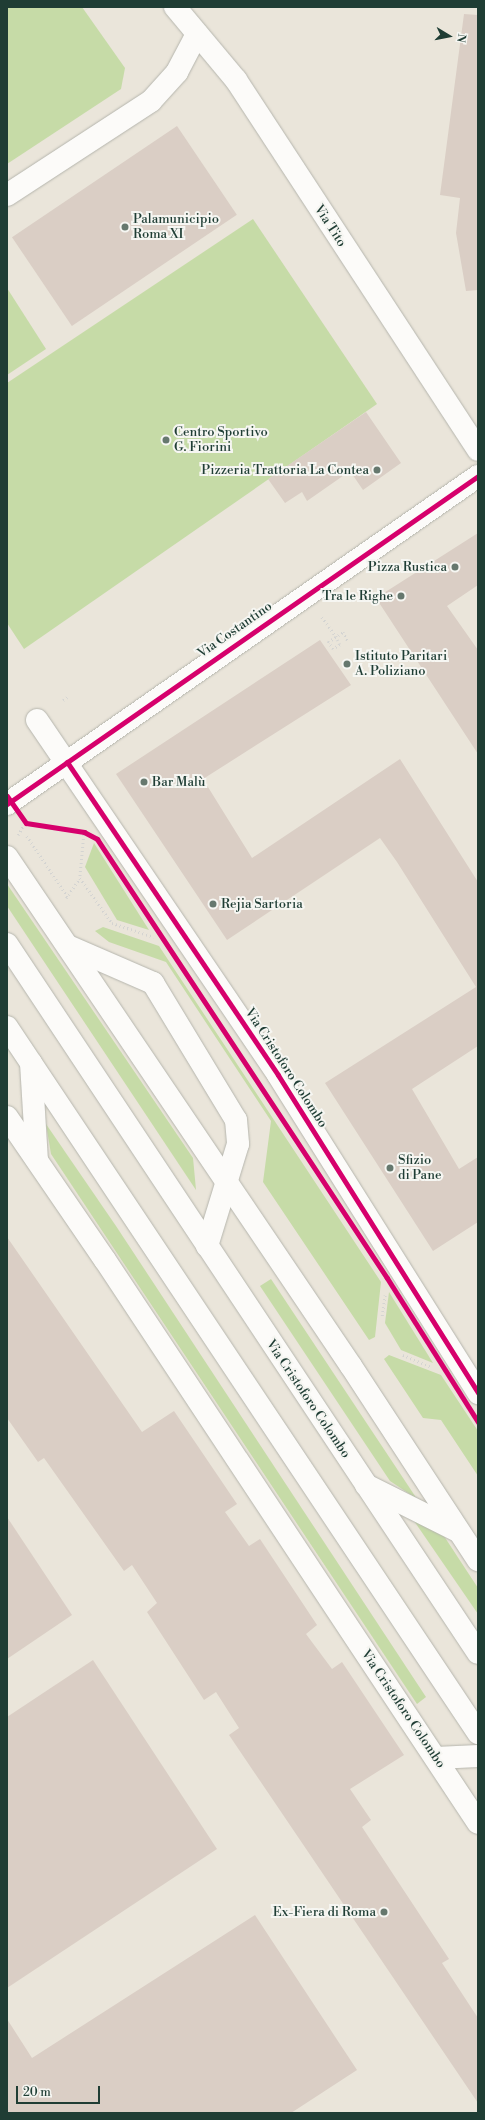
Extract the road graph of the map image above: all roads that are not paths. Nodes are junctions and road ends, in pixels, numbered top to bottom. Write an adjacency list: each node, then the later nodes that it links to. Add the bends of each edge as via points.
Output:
1 (175, 7): 2 (main road, Via Tito)
2 (197, 34): 3 (main road, via 177,72 151,101); 4 (main road, Via Tito, via 236,80)
3 (7, 195)
4 (478, 450)
5 (478, 476): 7 (main road, Via Costantino)
6 (37, 720): 7 (main road, Via Cristoforo Colombo)
7 (67, 762): 8 (main road, Via Costantino); 18 (main road, Via Cristoforo Colombo, via 278,1075)
8 (7, 804)
9 (7, 857): 11 (main road)
10 (7, 944): 17 (main road, Via Cristoforo Colombo)
11 (68, 946): 16 (main road); 16 (main road, via 153,983 236,1120 238,1144)
12 (7, 1026): 13 (main road)
13 (31, 1062): 15 (main road); 23 (main road)
14 (7, 1117): 15 (main road, Via Cristoforo Colombo)
15 (37, 1160): 25 (main road, Via Cristoforo Colombo)
16 (227, 1181): 17 (main road); 20 (main road)
17 (207, 1246): 19 (main road, Via Cristoforo Colombo)
18 (478, 1392)
19 (365, 1484): 20 (main road); 22 (main road, Via Cristoforo Colombo)
20 (458, 1531): 21 (main road)
21 (478, 1560)
22 (478, 1653)
23 (478, 1733)
24 (478, 1756): 25 (main road)
25 (436, 1758): 26 (main road, Via Cristoforo Colombo)
26 (478, 1823)

